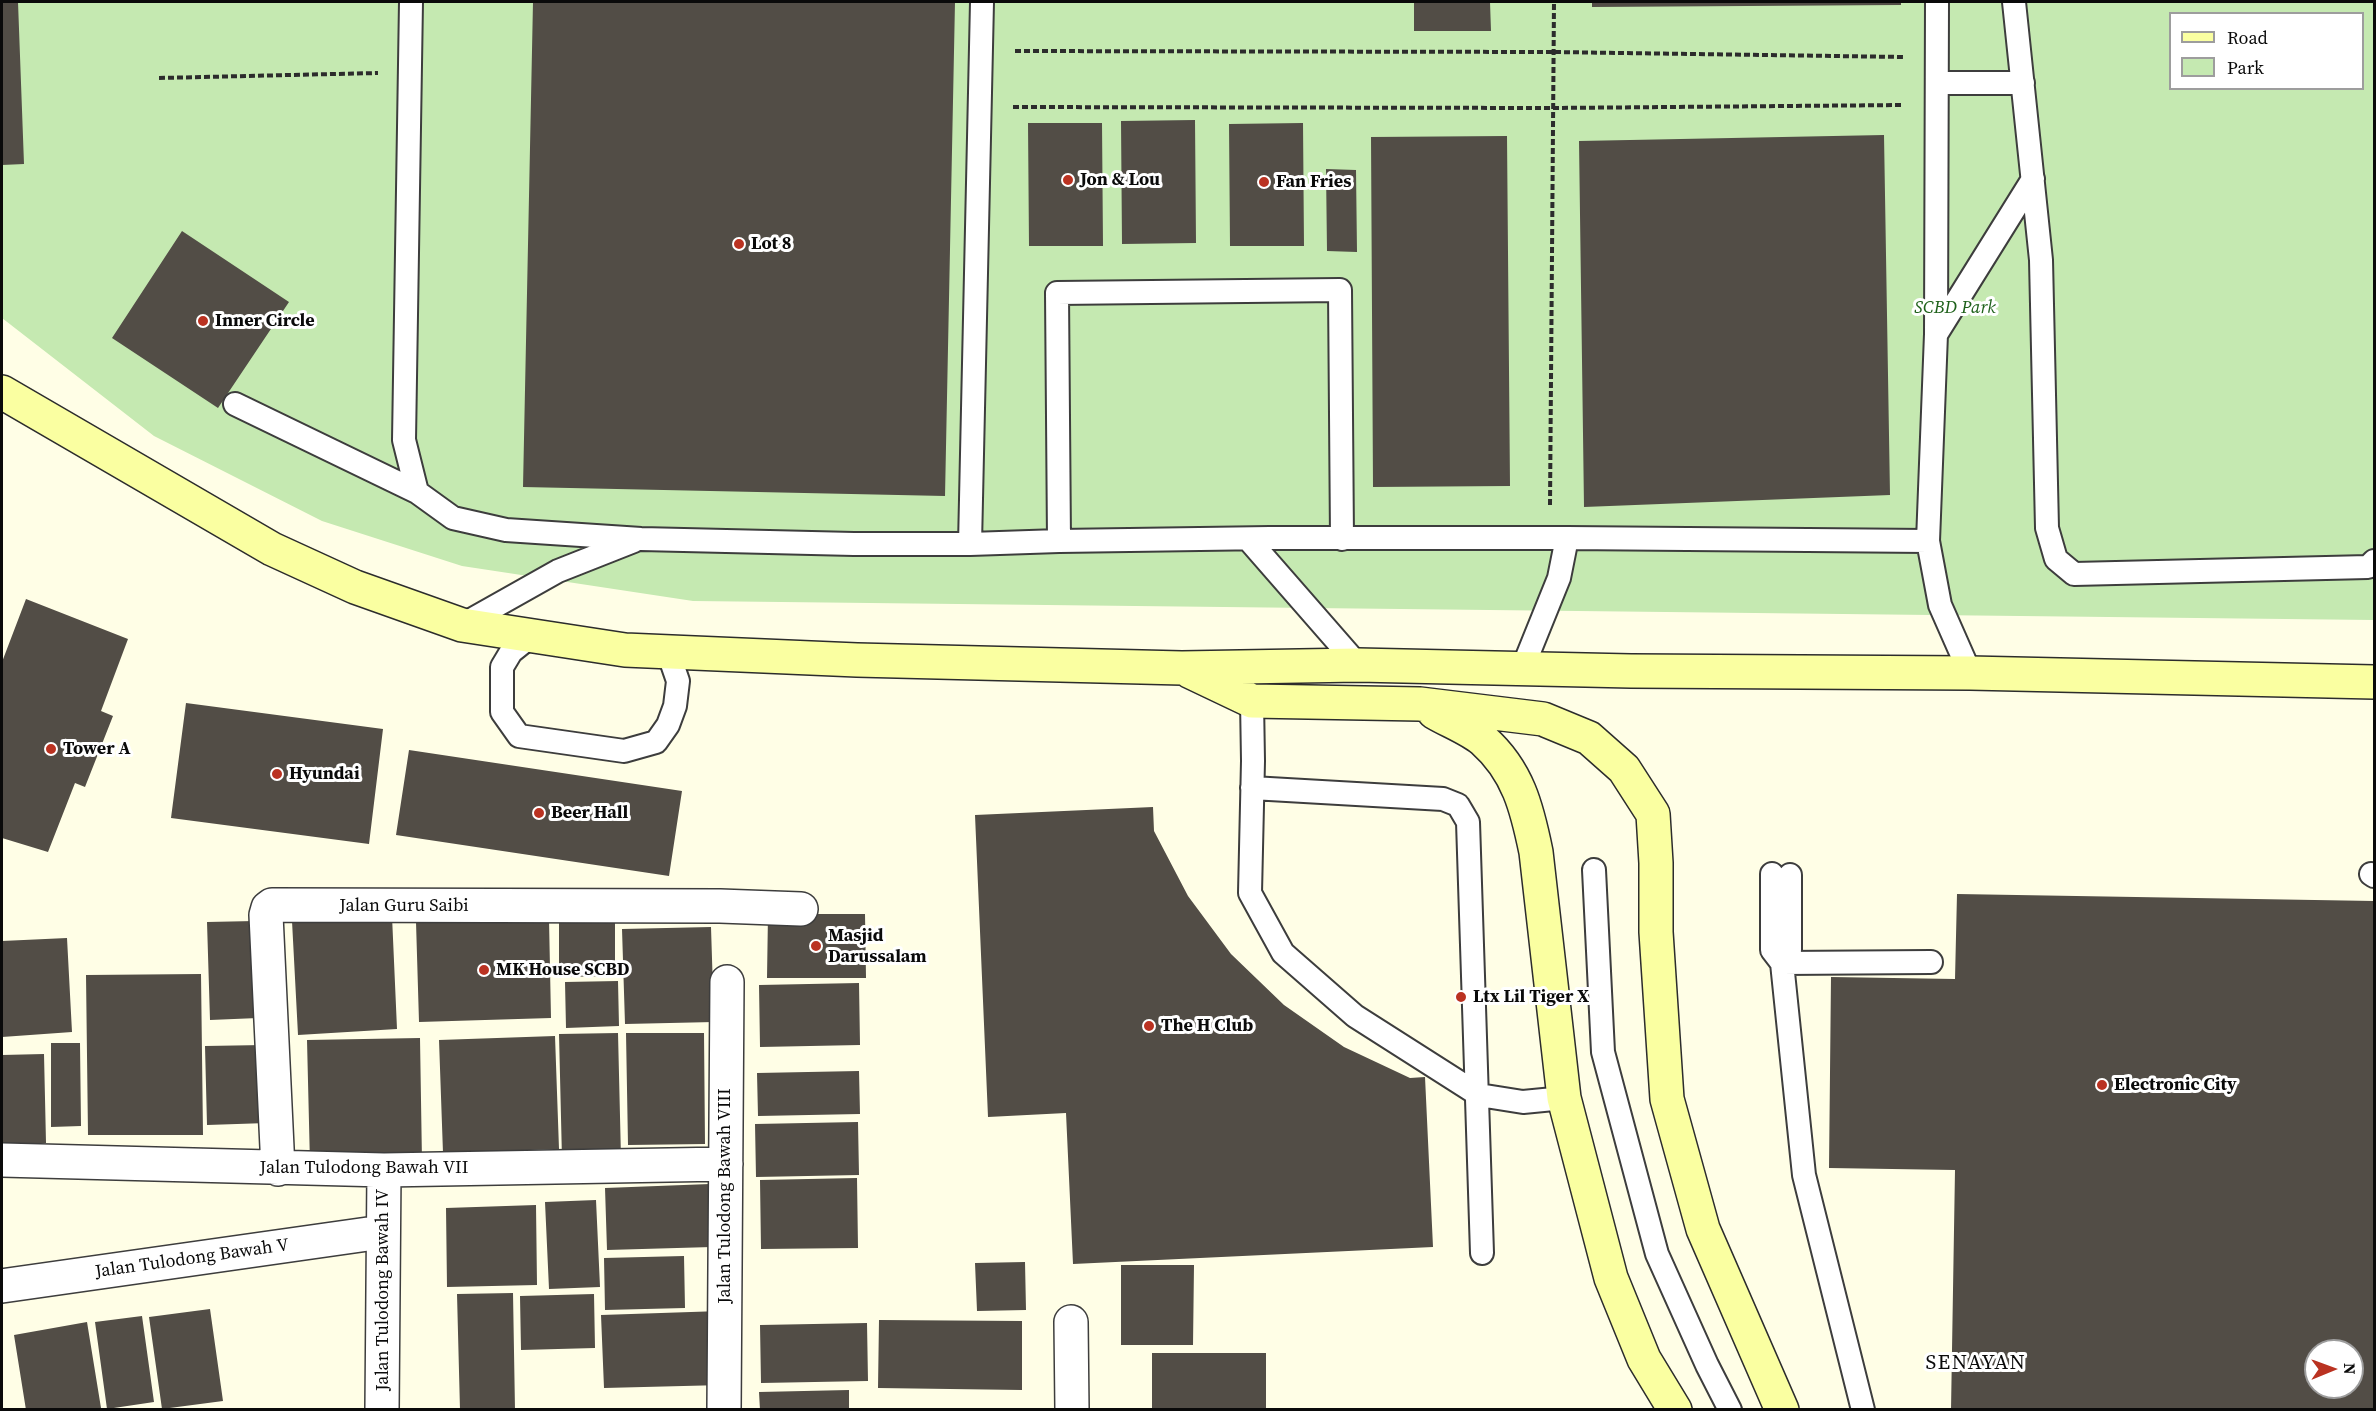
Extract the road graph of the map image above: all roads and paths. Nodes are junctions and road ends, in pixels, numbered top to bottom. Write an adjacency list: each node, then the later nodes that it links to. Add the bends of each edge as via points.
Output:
1 (411, 2): 9 (lane)
2 (982, 2): 6 (lane)
3 (1554, 2): 7 (path)
4 (1937, 2): 8 (lane)
5 (2014, 2): 11 (lane)
6 (981, 51): 7 (path); 13 (lane)
7 (1553, 52): 8 (path); 14 (path)
8 (1938, 57): 12 (lane)
9 (411, 72): 10 (path); 19 (lane, via 404,440)
10 (159, 78)
11 (2022, 83): 12 (lane); 15 (lane)
12 (1938, 93): 14 (path); 16 (lane)
13 (979, 107): 14 (path); 26 (lane)
14 (1552, 108): 20 (path, via 1550,504)
15 (2033, 179): 16 (lane); 27 (lane, via 2041,260 2047,528 2056,559 2074,574 2368,567)
16 (1936, 334): 25 (lane)
17 (2, 392): 28 (main road, via 272,549 355,586)
18 (236, 404): 19 (lane)
19 (417, 492): 21 (lane, via 453,518 506,530)
20 (1567, 538): 23 (lane); 25 (lane); 33 (lane, via 1559,578)
21 (640, 539): 26 (lane); 28 (lane, via 558,571)
22 (1248, 539): 23 (lane); 24 (lane); 31 (lane)
23 (1342, 539): 24 (lane, via 1340,290 1304,290 1057,292)
24 (1059, 541): 26 (lane)
25 (1928, 541): 34 (lane, via 1940,605)
26 (970, 544)
27 (2374, 561)
28 (462, 625): 29 (main road)
29 (531, 636): 30 (main road, via 625,650); 30 (lane, via 511,652 502,668 502,712 519,736 624,751 656,742 668,725 678,681)
30 (668, 652): 32 (main road)
31 (1358, 665): 32 (main road); 33 (main road)
32 (1182, 668): 36 (main road)
33 (1523, 668): 34 (main road)
34 (1970, 673): 35 (main road)
35 (2374, 682)
36 (1252, 701): 37 (main road); 38 (lane)
37 (1420, 704): 46 (main road, via 1482,740 1515,779 1536,852); 60 (main road, via 1542,719 1589,738 1624,769 1653,814 1667,1099 1702,1228)
38 (1252, 788): 45 (lane, via 1250,893 1283,953 1354,1016); 45 (lane, via 1443,799 1458,805 1468,822)
39 (1594, 870): 59 (lane, via 1603,1052 1657,1254)
40 (1781, 874): 43 (lane, via 1790,950)
41 (801, 909): 49 (street, Jalan Guru Saibi, via 272,905 266,915)
42 (1931, 962): 43 (lane)
43 (1782, 963): 61 (lane, via 1803,1175)
44 (727, 982): 48 (street, Jalan Tulodong Bawah VIII)
45 (1479, 1095): 46 (lane, via 1523,1102); 52 (lane)
46 (1564, 1098): 58 (main road, via 1611,1278 1644,1359)
47 (2, 1160): 49 (street, Jalan Tulodong Bawah VII)
48 (726, 1164): 50 (street, Jalan Tulodong Bawah VII); 56 (street, Jalan Tulodong Bawah VIII)
49 (278, 1168): 50 (street, Jalan Tulodong Bawah VII)
50 (384, 1170): 51 (street, Jalan Tulodong Bawah IV)
51 (382, 1232): 53 (street, Jalan Tulodong Bawah V); 55 (street, Jalan Tulodong Bawah IV)
52 (1482, 1253)
53 (2, 1286)
54 (1071, 1322): 57 (street)
55 (382, 1410)
56 (724, 1410)
57 (1072, 1410)
58 (1675, 1410)
59 (1730, 1410)
60 (1782, 1410)
61 (1863, 1410)

